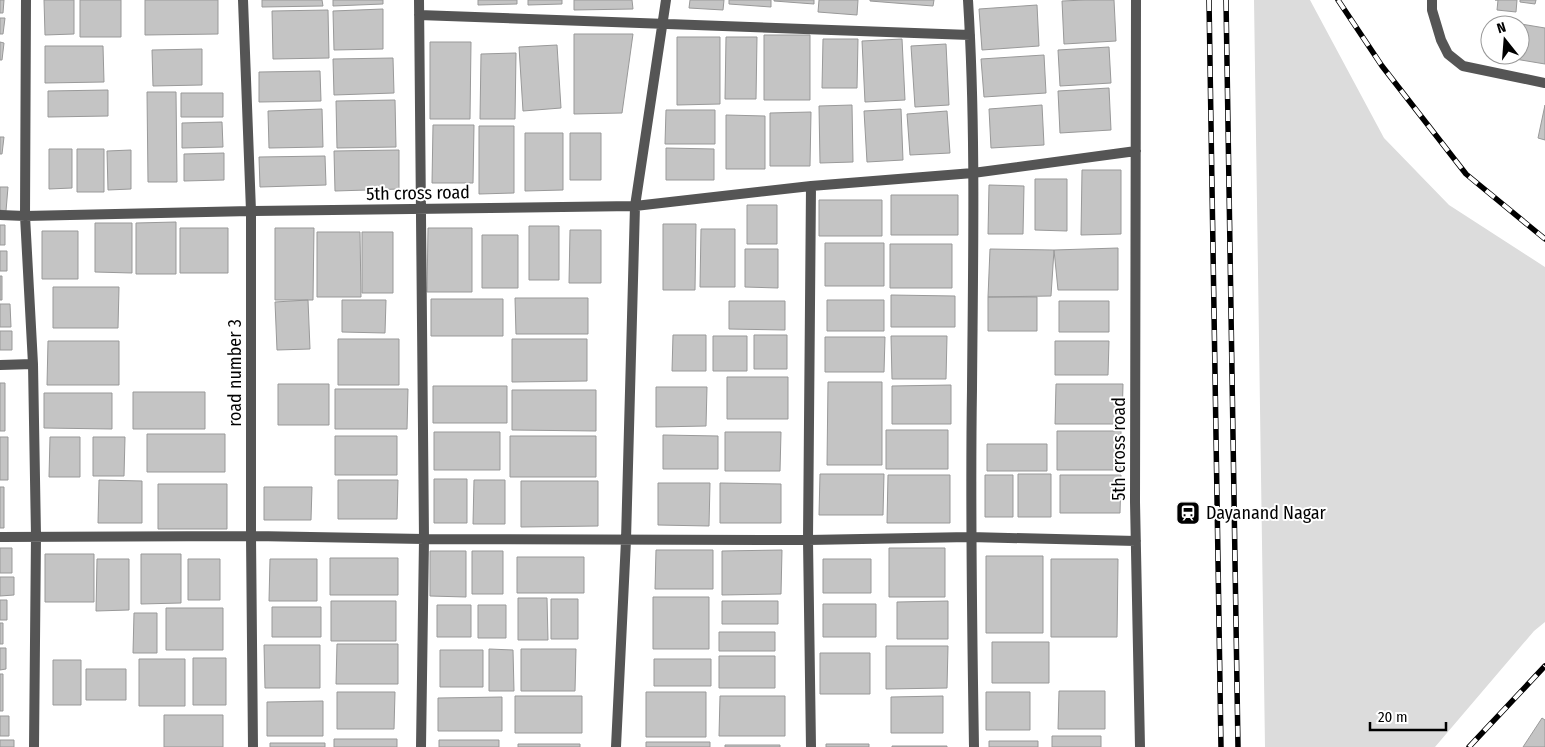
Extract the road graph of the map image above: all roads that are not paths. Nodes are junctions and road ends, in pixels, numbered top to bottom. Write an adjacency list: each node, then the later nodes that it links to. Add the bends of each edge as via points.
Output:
1 (26, 0): 19 (street)
2 (243, 0): 17 (street, road number 3)
3 (418, 0): 8 (street)
4 (666, 0): 9 (street)
5 (968, 0): 10 (street)
6 (1136, 0): 12 (street, 5th cross road)
7 (1432, 0): 11 (street, via 1440,40 1448,54 1463,66)
8 (419, 15): 9 (street); 16 (street)
9 (662, 24): 10 (street); 15 (street)
10 (970, 35): 13 (street)
11 (1545, 83)
12 (1136, 151): 13 (street, 5th cross road); 29 (street, 5th cross road)
13 (974, 173): 14 (street, 5th cross road); 25 (street)
14 (811, 186): 15 (street, 5th cross road); 28 (street)
15 (635, 206): 16 (street, 5th cross road); 27 (street)
16 (422, 210): 17 (street, 5th cross road); 26 (street)
17 (251, 211): 19 (street, 5th cross road); 23 (street, road number 3)
18 (0, 215): 19 (street, 5th cross road)
19 (25, 216): 20 (street)
20 (33, 364): 21 (street); 22 (street)
21 (0, 365)
22 (36, 536): 23 (street); 24 (street); 30 (street)
23 (251, 536): 26 (street); 31 (street, road number 3)
24 (0, 537)
25 (970, 537): 28 (street); 29 (street); 35 (street)
26 (424, 539): 27 (street); 32 (street)
27 (626, 540): 28 (street); 33 (street)
28 (808, 540): 34 (street)
29 (1136, 541): 36 (street, 5th cross road)
30 (34, 747)
31 (253, 747)
32 (421, 747)
33 (616, 747)
34 (811, 747)
35 (974, 747)
36 (1140, 747)

